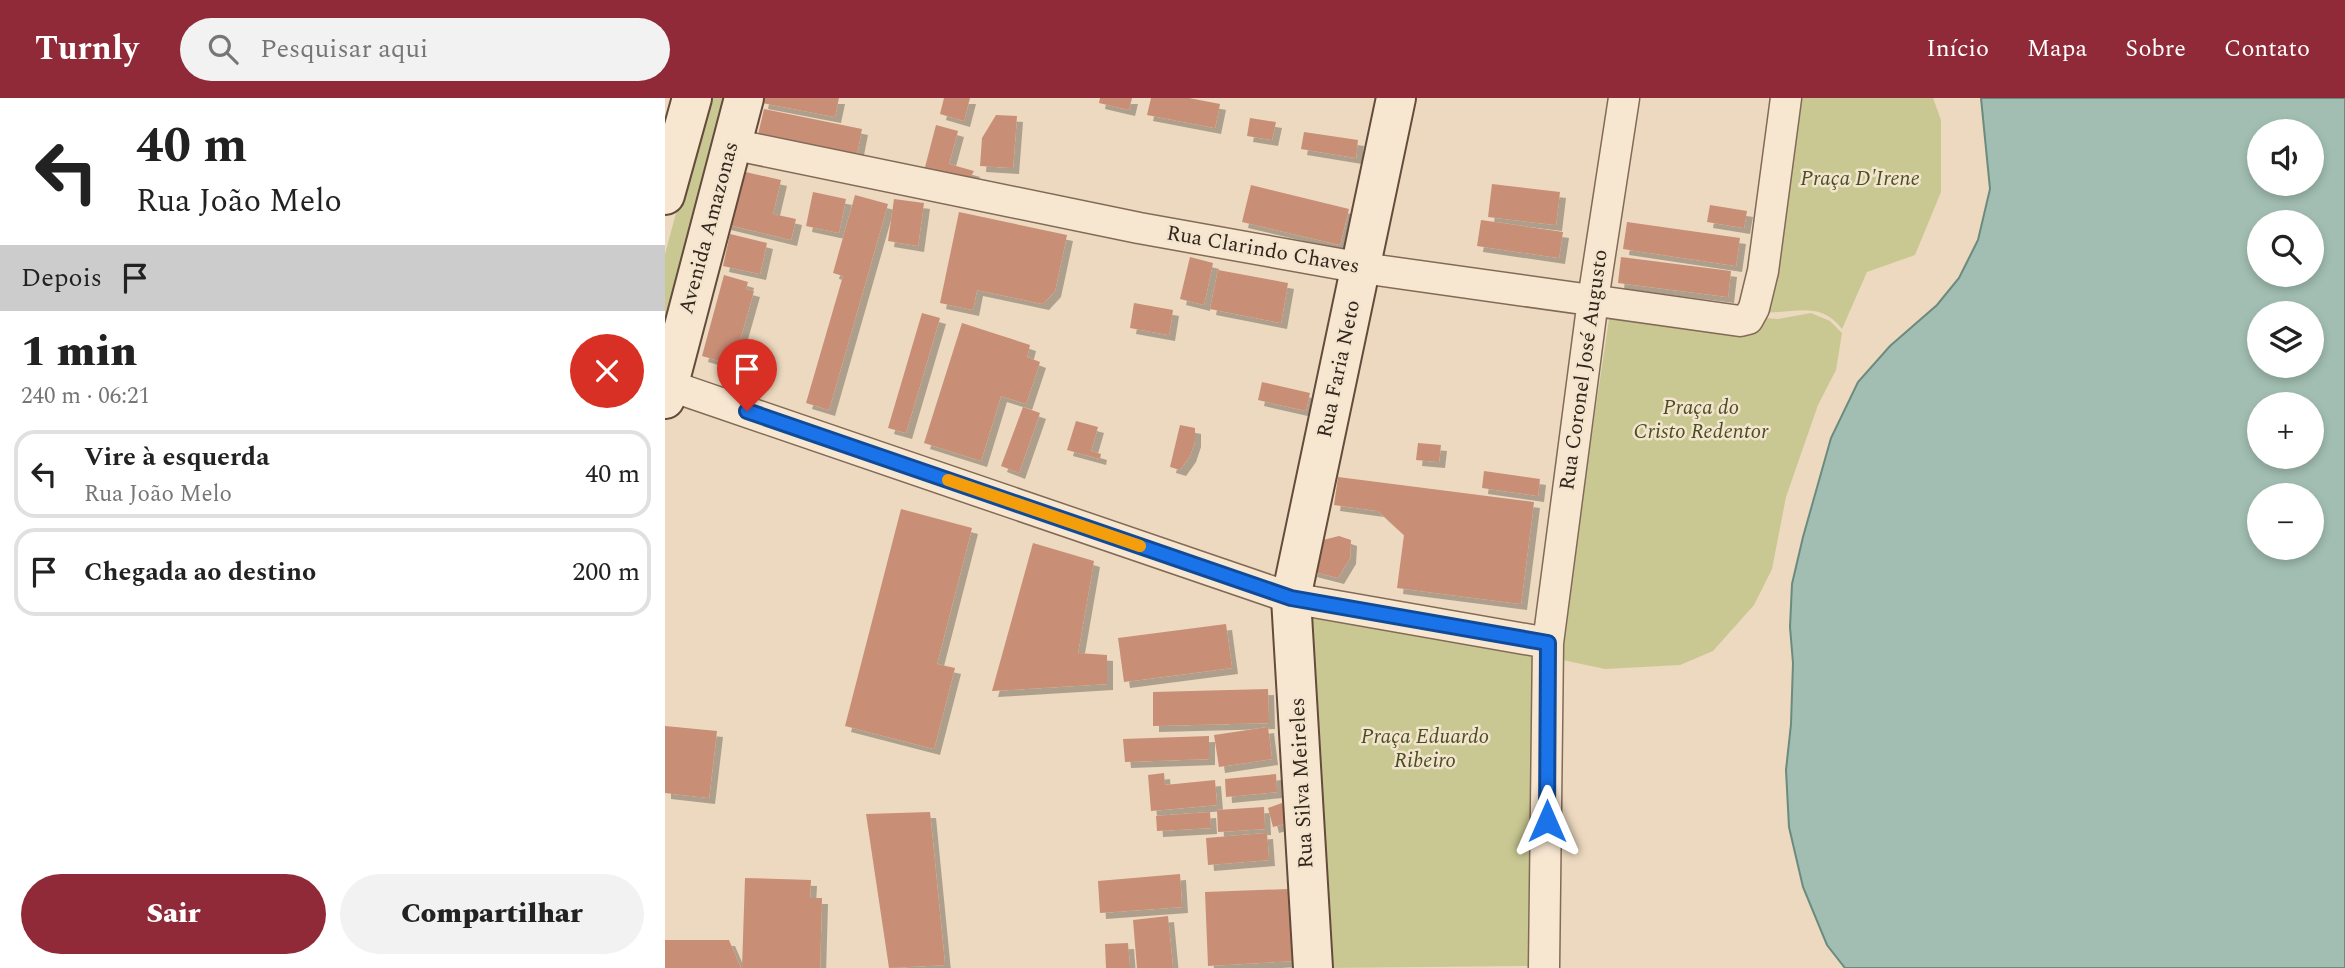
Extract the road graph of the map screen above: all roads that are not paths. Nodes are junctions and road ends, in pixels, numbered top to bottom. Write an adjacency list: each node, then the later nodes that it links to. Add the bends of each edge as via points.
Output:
1 (692, 98): 7 (street)
2 (744, 98): 6 (street, Avenida Amazonas)
3 (1396, 98): 9 (street, Rua Faria Neto)
4 (1624, 98): 10 (street, Rua Coronel José Augusto)
5 (1786, 98): 10 (street, Rua Clarindo Chaves, via 1763,271 1748,319)
6 (731, 144): 9 (street, Rua Clarindo Chaves, via 1139,228); 11 (street, Avenida Amazonas)
7 (671, 146): 8 (street)
8 (665, 195)
9 (1362, 268): 10 (street, Rua Clarindo Chaves); 12 (street, Rua Faria Neto)
10 (1593, 300): 13 (street, Rua Coronel José Augusto)
11 (666, 389): 12 (street)
12 (1291, 598): 13 (street); 14 (street, Rua Silva Meireles)
13 (1548, 643): 15 (street, Rua Coronel José Augusto)
14 (1314, 968)
15 (1544, 968)

